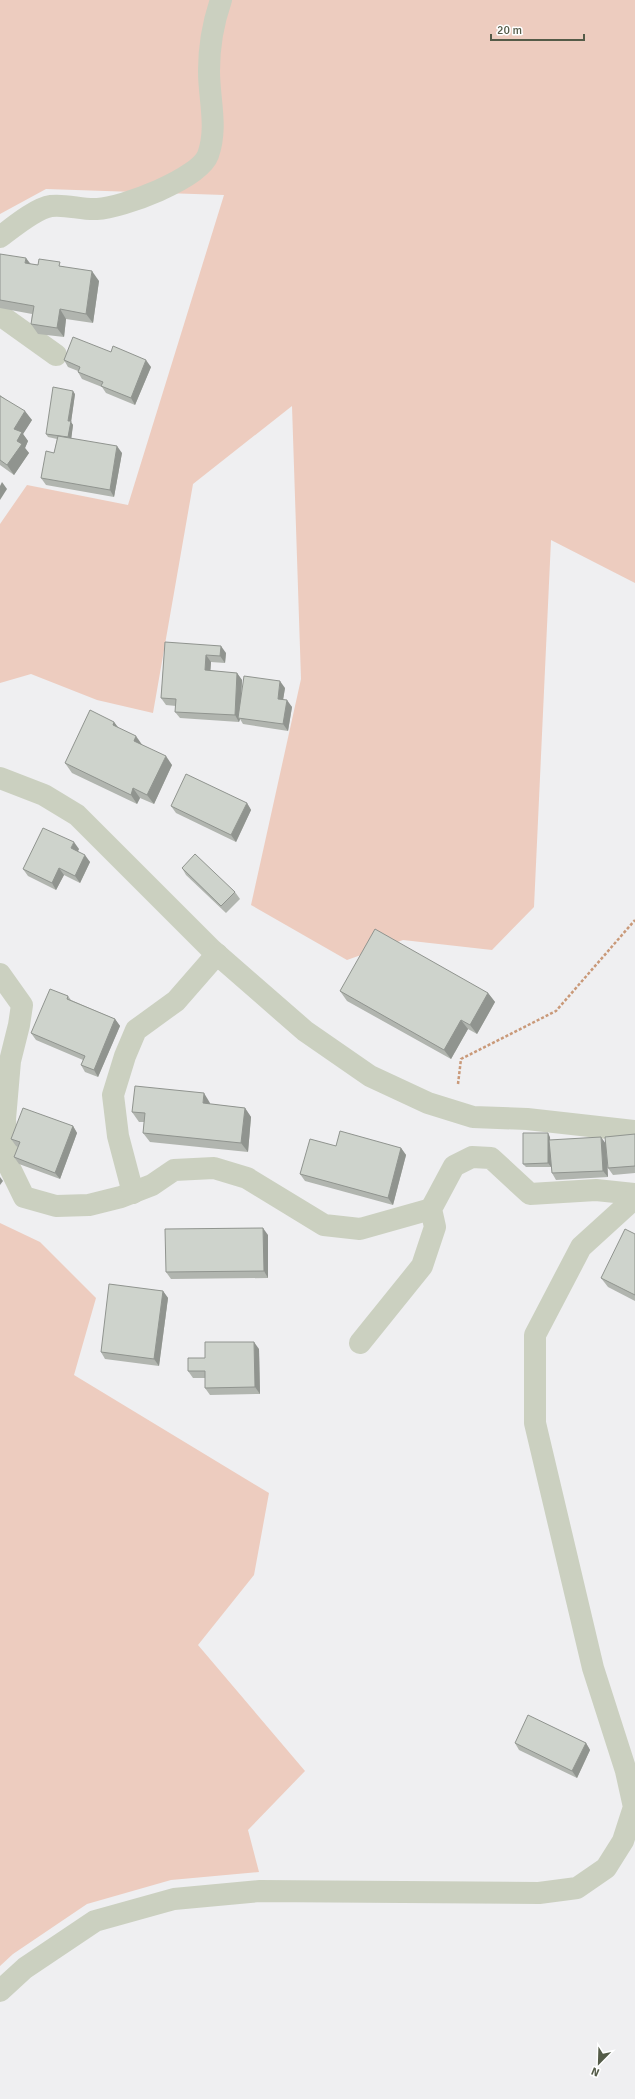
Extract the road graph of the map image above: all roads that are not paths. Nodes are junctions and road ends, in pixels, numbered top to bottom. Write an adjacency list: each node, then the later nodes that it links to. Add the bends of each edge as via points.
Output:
1 (221, 0): 2 (street, via 212,26 209,71 214,123 208,156 186,178 138,200 97,209 51,206 22,220)
2 (0, 237)
3 (0, 315): 4 (street)
4 (56, 356)
5 (0, 778): 6 (street, via 44,795 77,815)
6 (217, 954): 8 (street, via 305,1031 370,1076 428,1103 473,1116); 9 (street, via 176,1001 136,1030 125,1056 113,1095 118,1136)
7 (0, 974): 9 (street, via 22,1005 10,1062 5,1120 8,1164 24,1197 56,1206 76,1206)
8 (635, 1131)
9 (133, 1193): 12 (street, via 152,1185 174,1170 214,1168 247,1178 324,1225 360,1229)
10 (635, 1194): 12 (street, via 596,1190 530,1194 491,1158 472,1157 454,1166)
11 (635, 1198): 14 (street, via 581,1247 535,1335 535,1423 594,1668 626,1770 634,1807 623,1841 606,1868 577,1888 539,1893 260,1891 174,1899 95,1920 25,1968)
12 (431, 1209): 13 (street, via 435,1227 422,1266)
13 (360, 1343)
14 (0, 1991)

